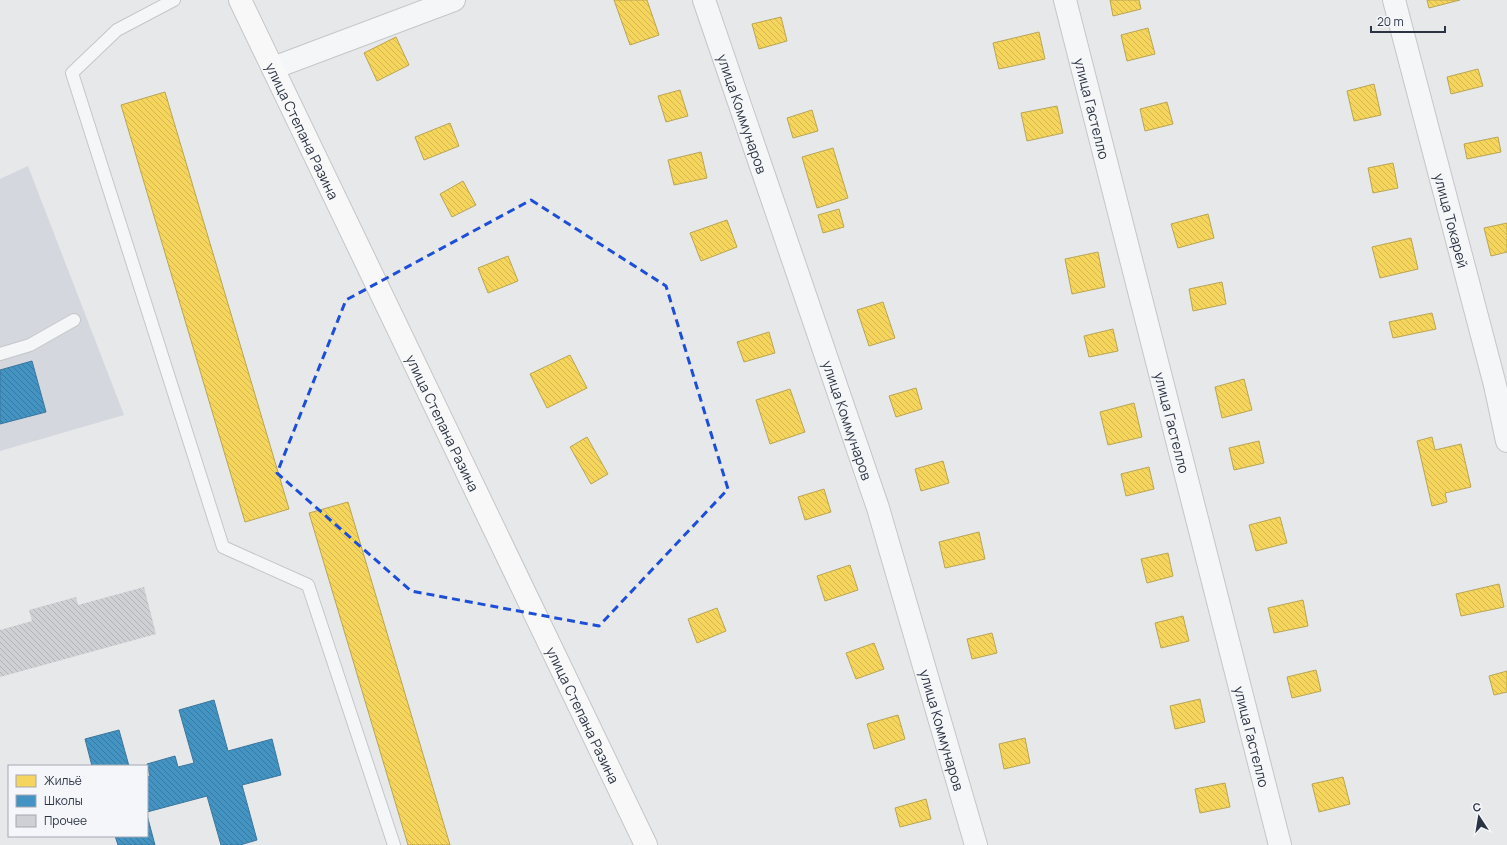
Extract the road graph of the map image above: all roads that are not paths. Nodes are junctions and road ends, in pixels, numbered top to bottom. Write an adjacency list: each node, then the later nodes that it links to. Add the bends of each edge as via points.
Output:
1 (174, 0): 12 (lane, via 117,30 72,73 224,548 308,585)
2 (240, 0): 7 (main road, улица Степана Разина)
3 (454, 0): 7 (street)
4 (704, 0): 14 (street, улица Коммунаров, via 878,508)
5 (1065, 0): 15 (street, улица Гастелло)
6 (1394, 0): 10 (street, улица Токарей)
7 (273, 68): 13 (main road, улица Степана Разина)
8 (74, 320): 9 (lane, via 30,345)
9 (0, 354)
10 (1501, 384): 11 (street, улица Токарей)
11 (1507, 441)
12 (394, 845)
13 (646, 845)
14 (976, 845)
15 (1280, 845)

